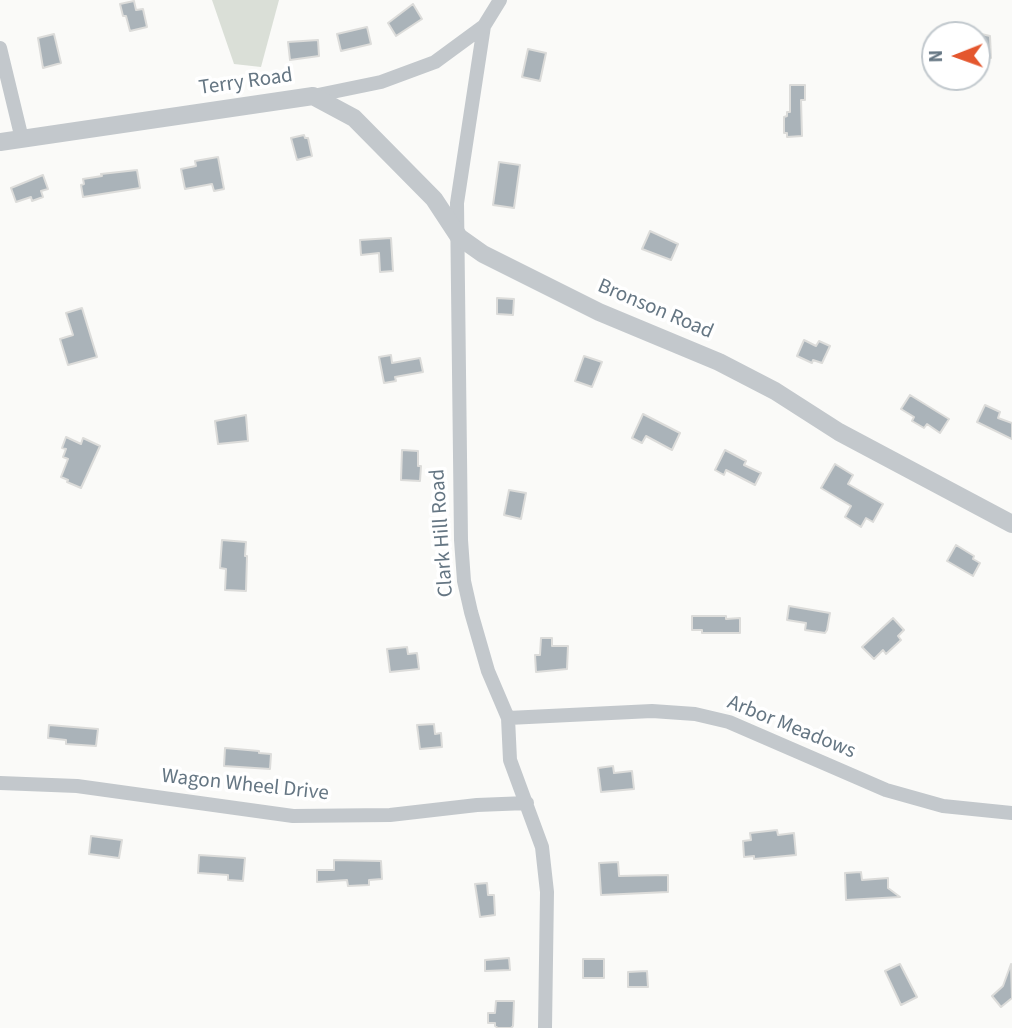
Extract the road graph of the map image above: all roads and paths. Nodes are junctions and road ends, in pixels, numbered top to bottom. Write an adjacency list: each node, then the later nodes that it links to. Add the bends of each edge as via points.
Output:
1 (500, 0): 2 (street)
2 (484, 26): 4 (street, Terry Road, via 435,62 381,82); 7 (street, Clark Hill Road, via 457,203)
3 (0, 48): 5 (street)
4 (313, 96): 5 (street, Terry Road); 7 (street, Bronson Road, via 354,118 434,199)
5 (22, 139): 6 (street, Terry Road)
6 (0, 142)
7 (459, 237): 8 (street, Bronson Road, via 483,254 599,312 719,362 775,391 839,432); 9 (street, Clark Hill Road, via 464,580 488,671)
8 (1012, 524)
9 (508, 718): 11 (street, Clark Hill Road, via 510,760); 12 (street, Arbor Meadows, via 695,713 729,722 886,790 943,806)
10 (0, 783): 11 (street, Wagon Wheel Drive, via 77,786 292,816 390,815)
11 (527, 803): 13 (street, Clark Hill Road, via 542,847 547,892)
12 (1012, 813)
13 (545, 1028)

